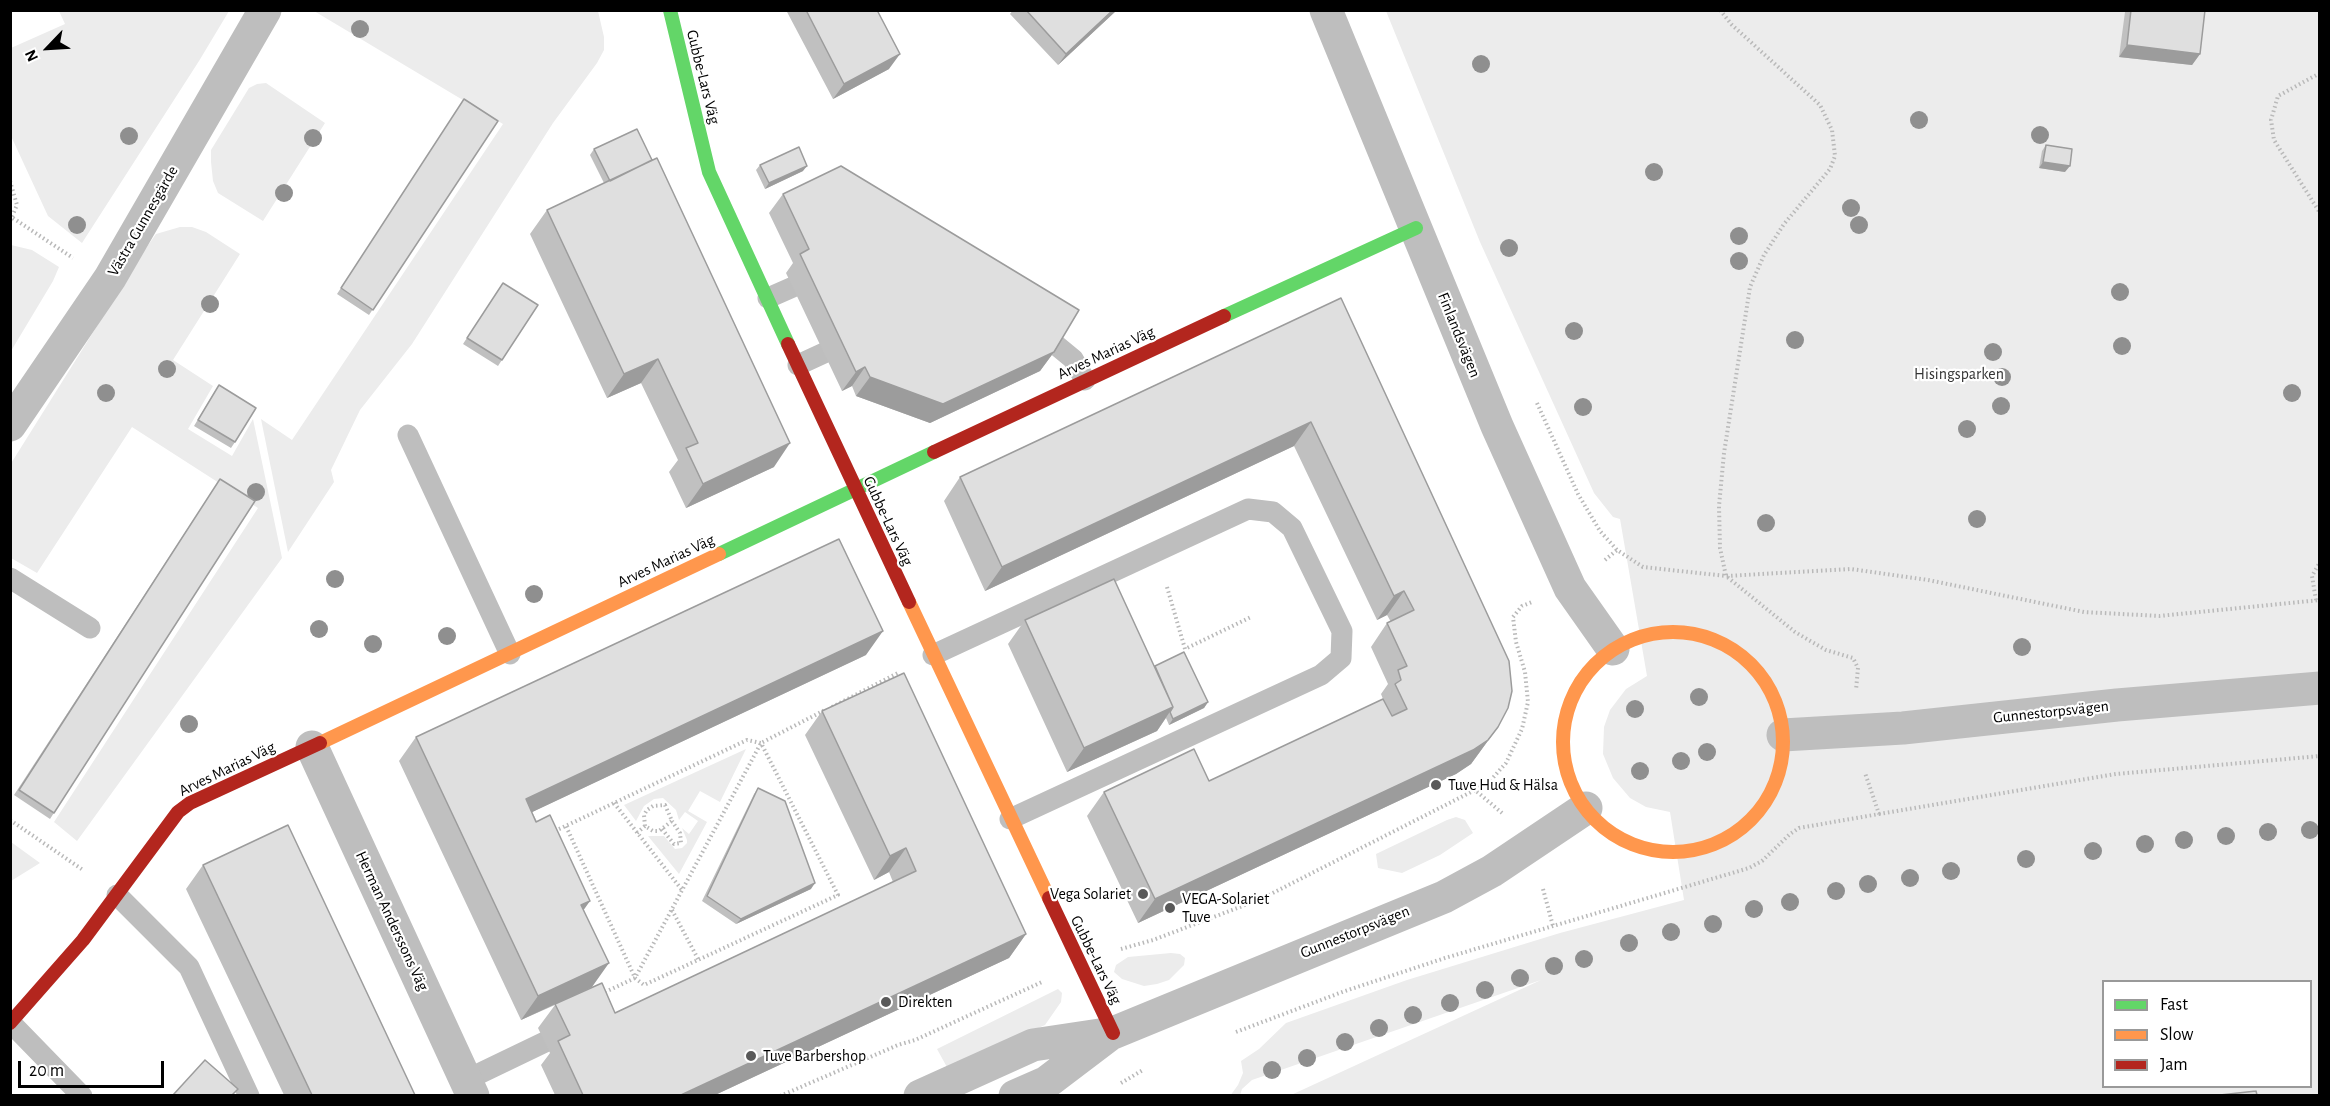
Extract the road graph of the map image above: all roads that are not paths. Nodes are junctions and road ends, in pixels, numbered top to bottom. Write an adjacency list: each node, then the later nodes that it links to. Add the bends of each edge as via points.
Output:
1 (265, 10): 11 (street, Västra Gunnesgärde, via 110,278)
2 (670, 10): 6 (street, Gubbe-Lars Väg, via 709,172)
3 (1326, 10): 4 (street, Finlandsvägen)
4 (1416, 228): 10 (street, Arves Marias Väg); 16 (street, Finlandsvägen, via 1497,426 1570,588)
5 (793, 287): 6 (lane)
6 (768, 298): 9 (street, Gubbe-Lars Väg)
7 (1056, 345): 10 (lane, via 1073,359)
8 (824, 353): 9 (lane)
9 (798, 365): 13 (street, Gubbe-Lars Väg)
10 (1085, 380): 13 (street, Arves Marias Väg)
11 (10, 425)
12 (408, 435): 17 (lane)
13 (855, 489): 17 (street, Arves Marias Väg); 18 (street, Gubbe-Lars Väg)
14 (10, 578): 15 (lane)
15 (90, 628)
16 (1613, 649): 20 (street, via 1657,632 1704,636 1726,645 1762,676 1774,697); 22 (street, via 1579,683 1563,728 1568,775)
17 (510, 654): 21 (street, Arves Marias Väg)
18 (933, 655): 23 (street, Gubbe-Lars Väg); 23 (lane, via 1248,509 1273,512 1293,528 1342,631 1341,658 1320,675)
19 (2319, 688): 20 (street, Gunnestorpsvägen, via 1914,727)
20 (1783, 735): 22 (street, via 1780,768 1773,790 1760,810 1723,840 1700,849 1677,852 1631,844 1610,832)
21 (312, 747): 24 (street, Arves Marias Väg, via 178,812); 28 (street, Herman Anderssons Väg)
22 (1586, 808): 26 (street, Gunnestorpsvägen, via 1492,871 1444,897)
23 (1010, 819): 26 (street, Gubbe-Lars Väg)
24 (117, 895): 25 (street, Arves Marias Väg); 30 (lane, via 189,967)
25 (11, 1023): 29 (lane)
26 (1113, 1033): 31 (street, Gunnestorpsvägen, via 1033,1045); 32 (street, Gunnestorpsvägen, via 1047,1082)
27 (545, 1042): 28 (lane)
28 (469, 1088)
29 (82, 1095)
30 (249, 1095)
31 (920, 1095)
32 (1015, 1095)

